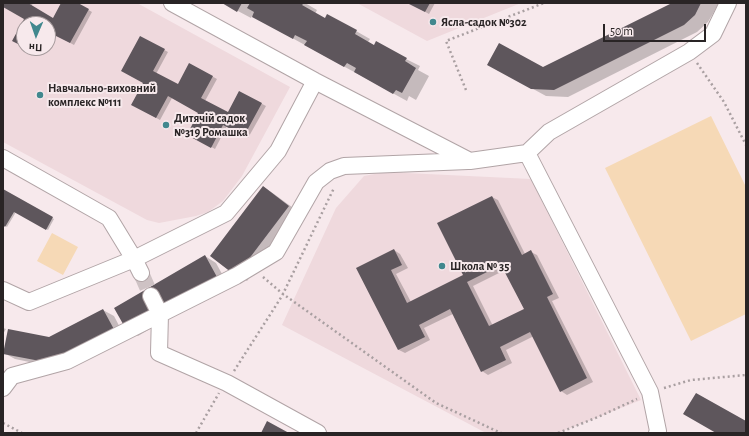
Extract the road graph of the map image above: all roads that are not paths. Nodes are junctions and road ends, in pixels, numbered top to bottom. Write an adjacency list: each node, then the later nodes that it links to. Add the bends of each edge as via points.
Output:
1 (172, 3): 3 (lane)
2 (728, 3): 4 (lane, via 713,34 689,52 549,132)
3 (314, 81): 6 (lane); 7 (lane, via 278,151 226,213)
4 (527, 154): 6 (lane); 13 (lane, via 650,392)
5 (3, 158): 7 (lane, via 109,218)
6 (470, 161): 11 (lane, via 344,166 330,171 316,182 276,252)
7 (134, 259): 8 (lane); 9 (lane, via 29,302)
8 (141, 273)
9 (3, 290)
10 (151, 296): 11 (lane)
11 (160, 314): 12 (lane, via 67,361 12,376); 14 (lane, via 158,353 226,383)
12 (3, 388)
13 (659, 432)
14 (318, 433)

